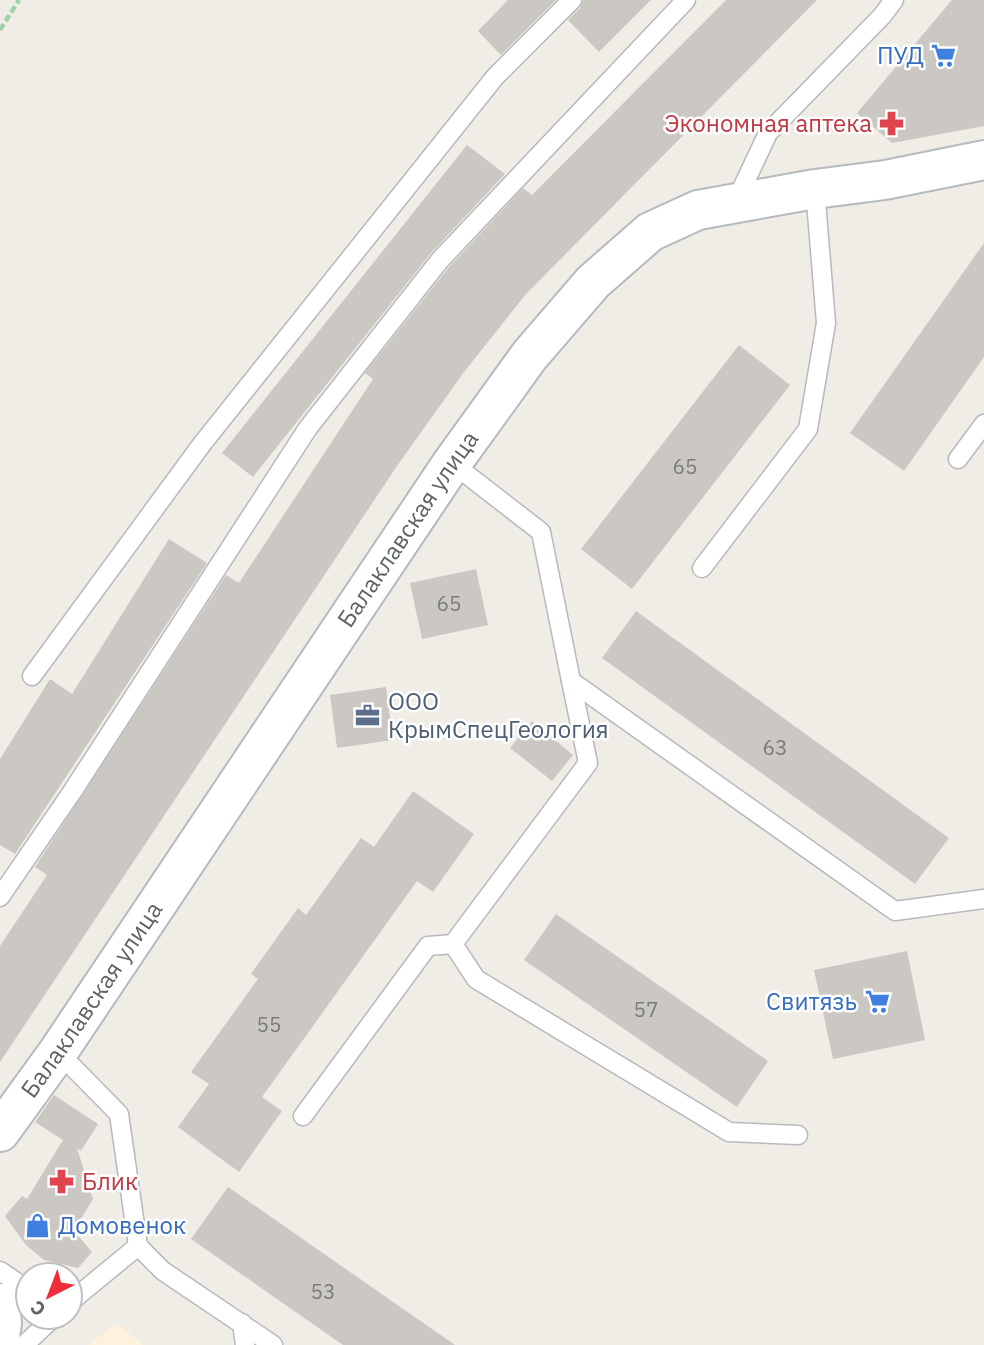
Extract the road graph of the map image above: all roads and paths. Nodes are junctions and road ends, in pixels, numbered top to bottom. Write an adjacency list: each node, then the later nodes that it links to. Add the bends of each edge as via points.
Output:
1 (19, 0): 5 (path)
2 (572, 0): 13 (lane, via 495,78 202,444)
3 (686, 0): 15 (lane, via 440,260 308,428)
4 (894, 0): 8 (lane, via 768,133)
5 (0, 30)
6 (984, 160): 7 (main road, Балаклавская улица)
7 (815, 189): 8 (main road, Балаклавская улица); 12 (lane, via 826,323 808,429)
8 (735, 203): 11 (main road, Балаклавская улица, via 698,210 650,232 593,282 530,355)
9 (984, 424): 10 (lane)
10 (958, 459)
11 (452, 463): 14 (lane, via 541,531); 18 (main road, Балаклавская улица)
12 (702, 568)
13 (32, 676)
14 (572, 681): 16 (lane, via 895,911); 17 (lane, via 588,763)
15 (0, 897)
16 (984, 899)
17 (453, 944): 19 (lane, via 428,946); 21 (lane, via 476,979 729,1132)
18 (58, 1052): 20 (main road, Балаклавская улица); 22 (lane, via 119,1114)
19 (303, 1116)
20 (0, 1132)
21 (798, 1135)
22 (138, 1246): 23 (lane); 25 (lane, via 163,1272)
23 (84, 1290)
24 (0, 1303): 27 (main road)
25 (242, 1323): 29 (lane); 30 (lane)
26 (39, 1331): 28 (lane)
27 (0, 1336)
28 (24, 1345)
29 (245, 1345)
30 (274, 1345)

